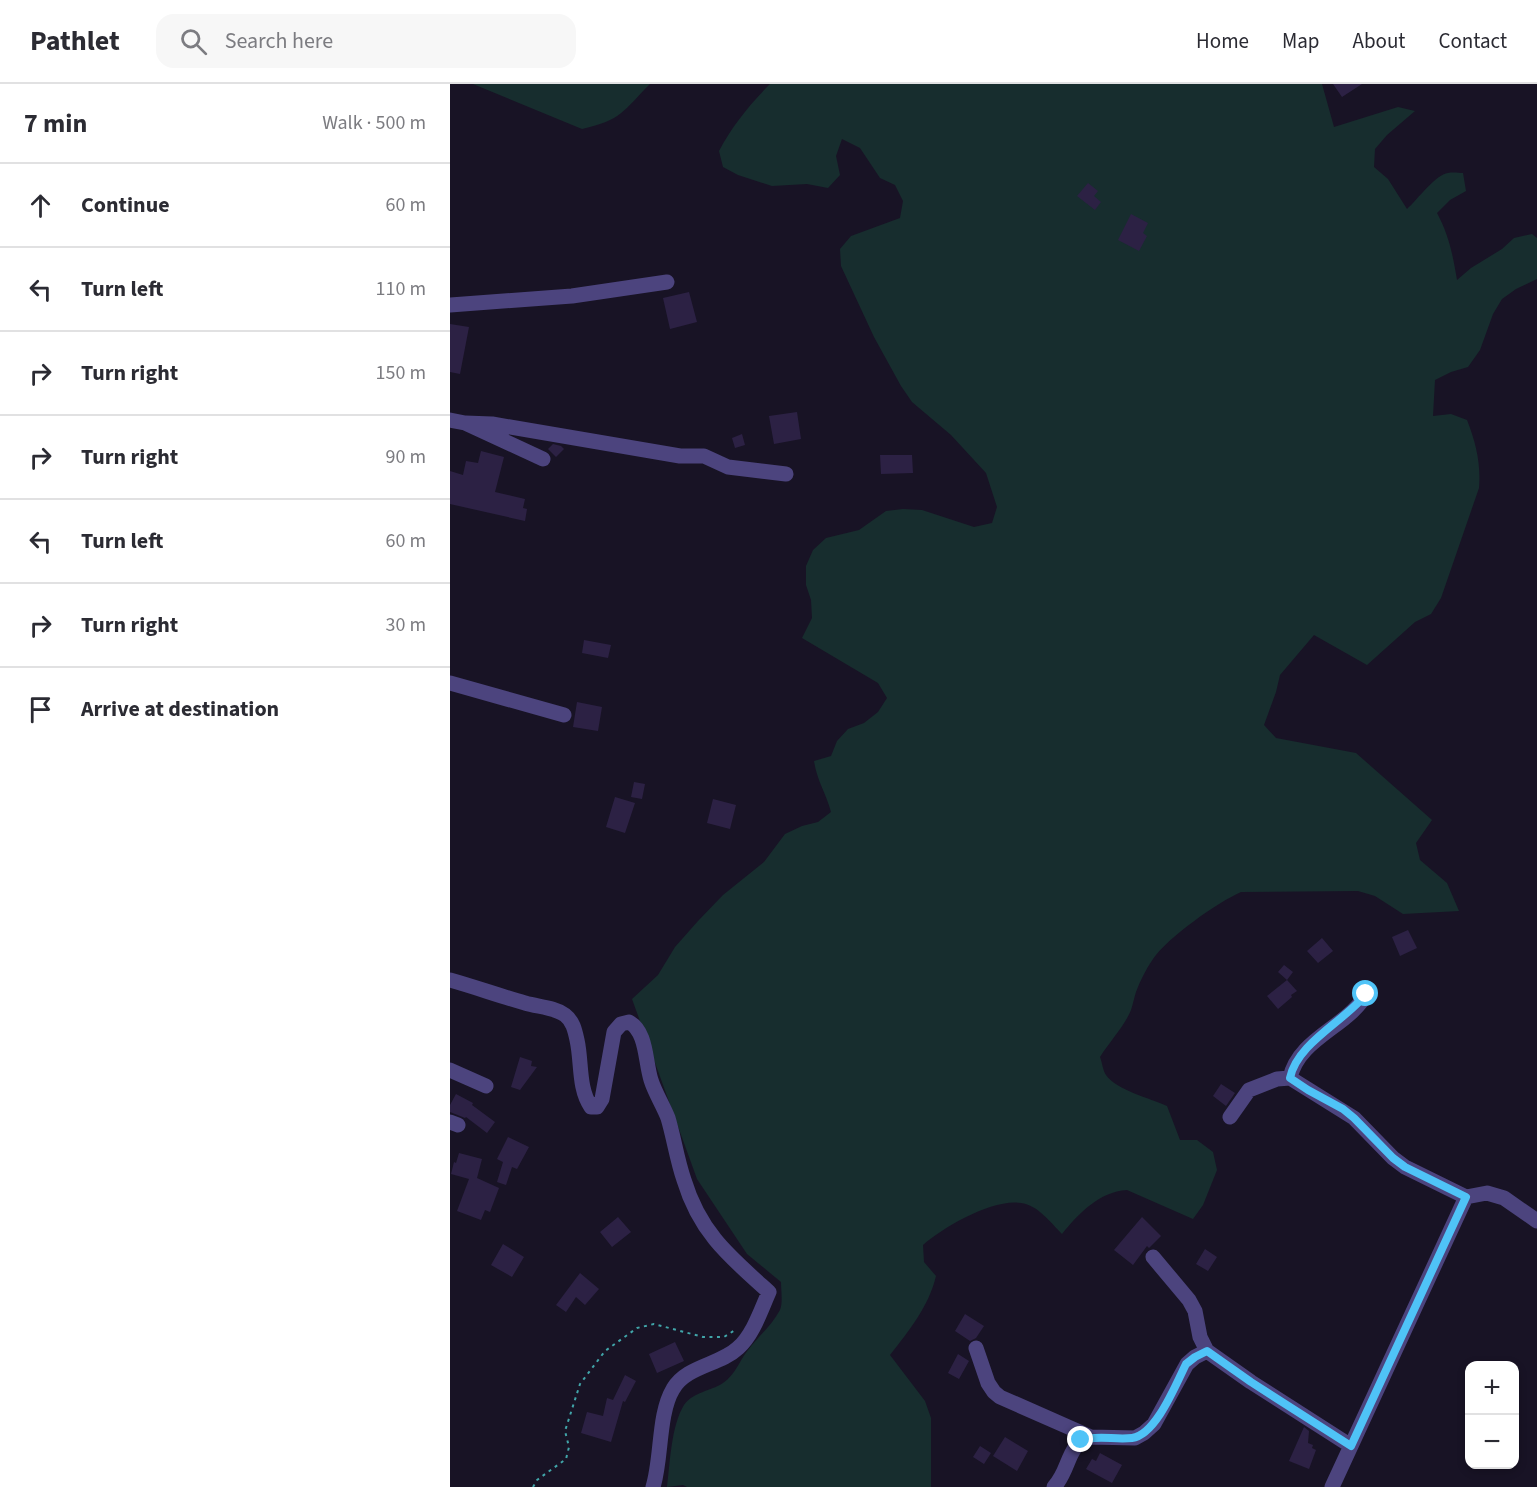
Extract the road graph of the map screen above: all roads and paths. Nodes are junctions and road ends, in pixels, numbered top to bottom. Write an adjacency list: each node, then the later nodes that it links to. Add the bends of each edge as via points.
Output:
1 (667, 282): 2 (street, via 572,296)
2 (450, 305)
3 (457, 422): 4 (street); 5 (street, via 492,424 680,456 704,456 728,468)
4 (543, 459)
5 (786, 474)
6 (450, 683): 7 (street)
7 (564, 715)
8 (450, 980): 23 (street, via 566,1016 578,1041 584,1091 591,1107 597,1107 602,1099 614,1032 621,1024 629,1022 636,1026 651,1080 668,1118 684,1183 697,1212 714,1241 769,1292 740,1347 681,1379 674,1387)
9 (1368, 991): 11 (street, via 1352,1011 1305,1051)
10 (450, 1070): 12 (street)
11 (1290, 1078): 13 (street, via 1249,1090); 14 (street, via 1343,1109 1405,1167)
12 (486, 1086)
13 (1230, 1117)
14 (1466, 1197): 15 (street, via 1495,1195); 21 (street)
15 (1537, 1221)
16 (1153, 1257): 19 (street, via 1189,1300)
17 (737, 1329): 22 (path, via 724,1337 703,1337 654,1324 637,1328 605,1351 580,1384 566,1431 566,1460)
18 (976, 1348): 20 (street, via 993,1392)
19 (1207, 1351): 20 (street, via 1186,1364 1154,1424 1144,1433 1135,1438); 21 (street)
20 (1090, 1437): 24 (street, via 1074,1446 1063,1478)
21 (1351, 1446): 25 (street)
22 (533, 1487)
23 (653, 1487)
24 (1054, 1487)
25 (1332, 1487)

